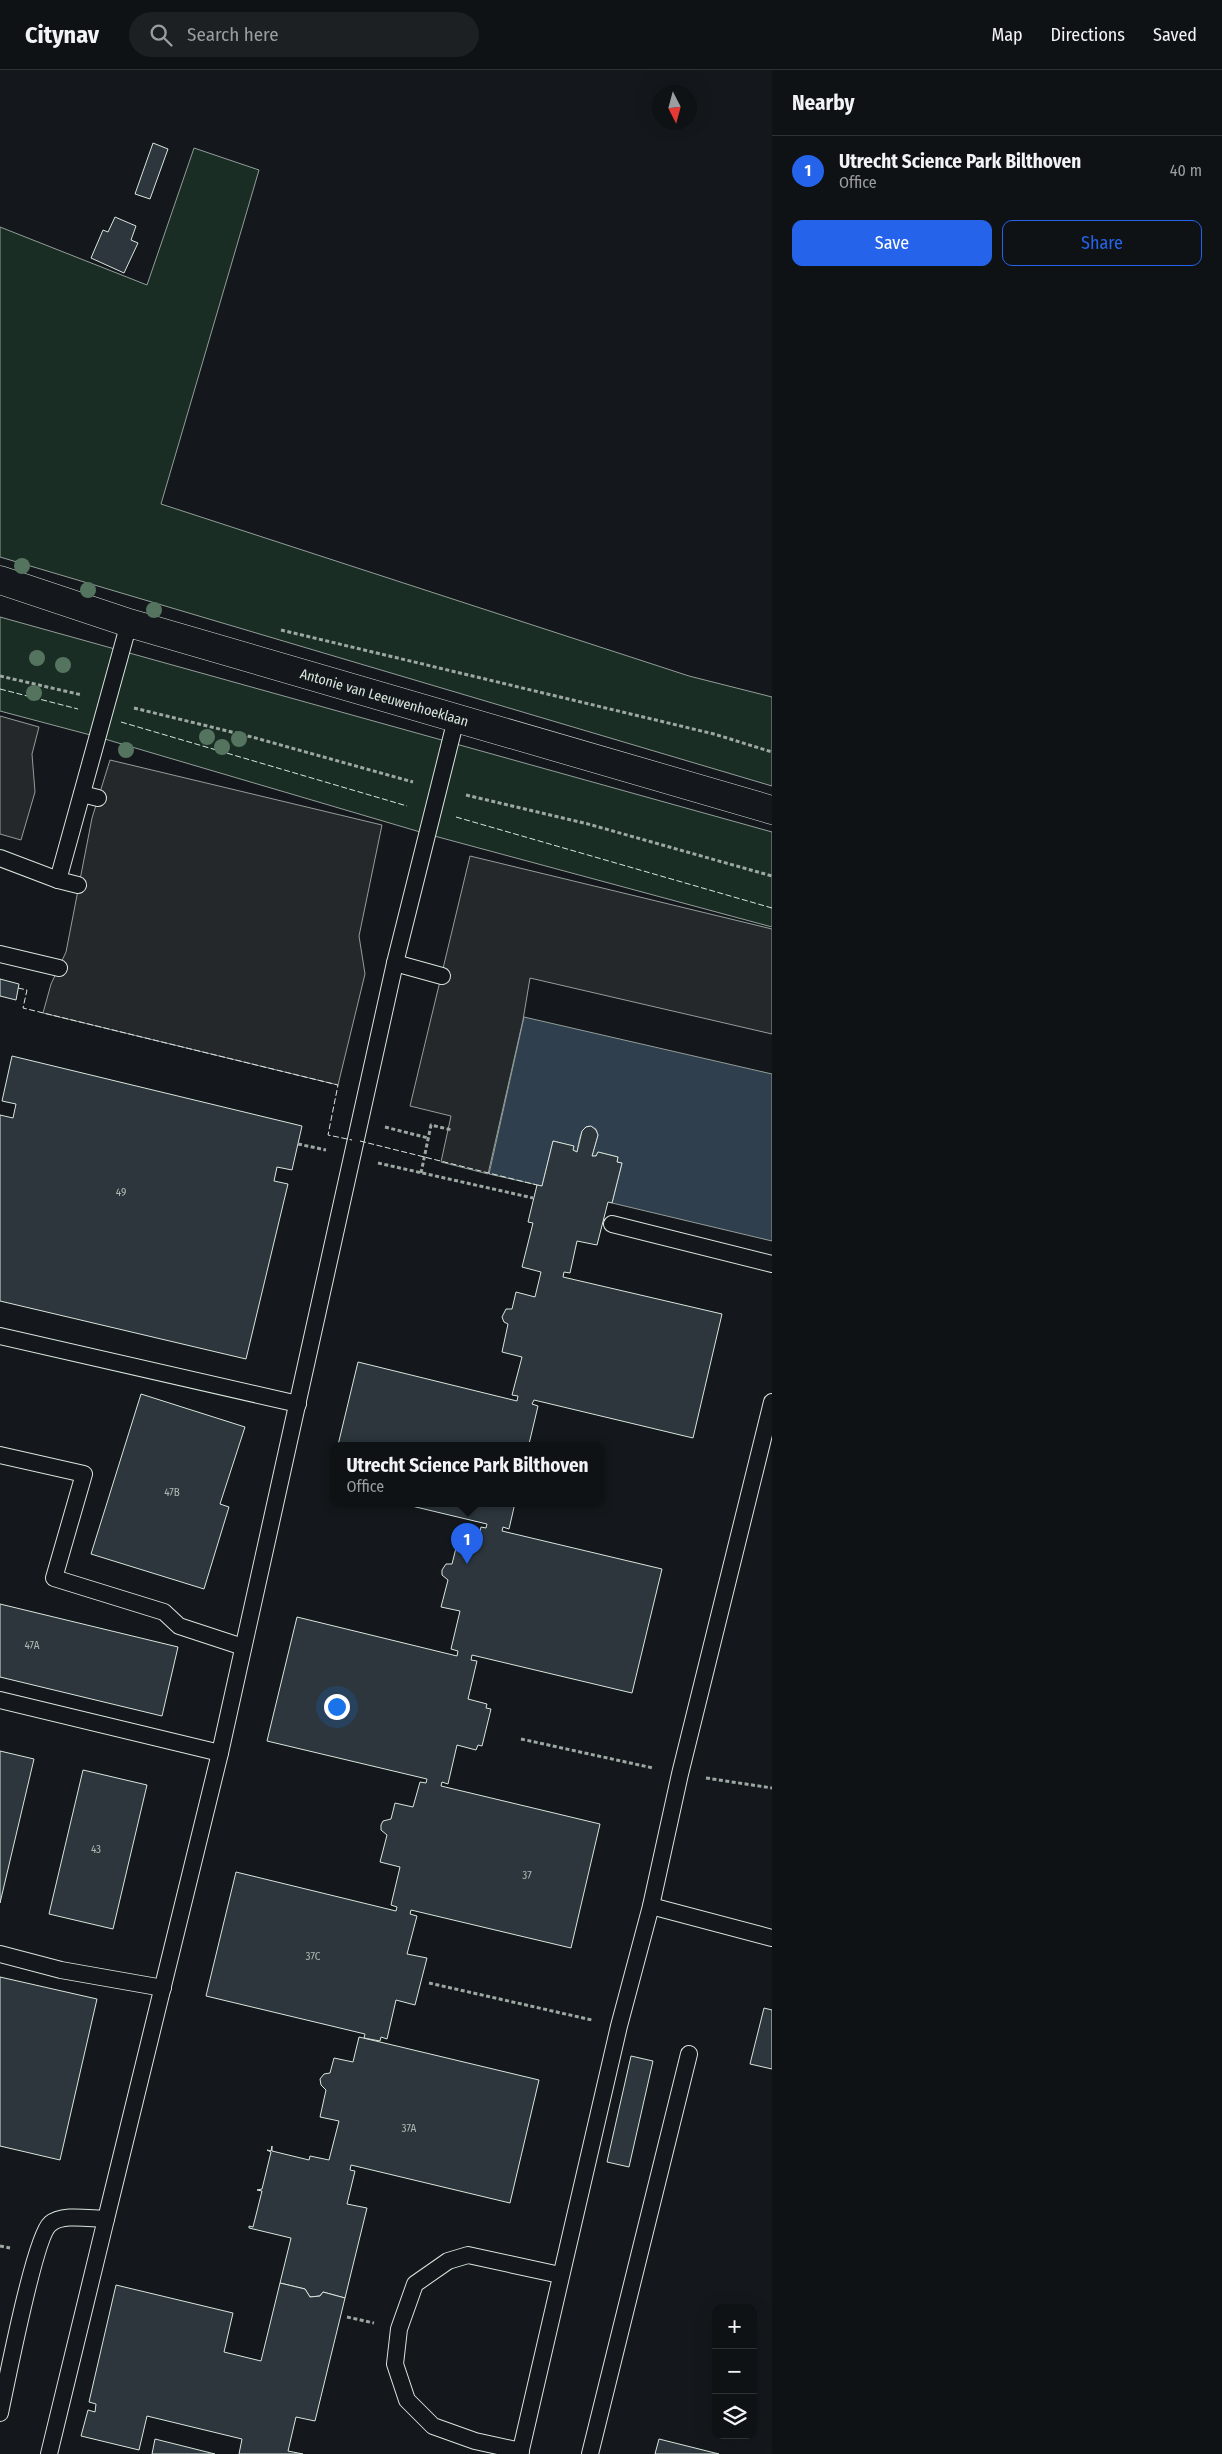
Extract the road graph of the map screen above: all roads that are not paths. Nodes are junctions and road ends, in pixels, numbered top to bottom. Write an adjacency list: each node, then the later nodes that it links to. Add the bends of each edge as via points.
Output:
1 (0, 580): 2 (street, Antonie van Leeuwenhoeklaan)
2 (129, 623): 3 (street, Antonie van Leeuwenhoeklaan); 4 (lane)
3 (456, 719): 6 (street, Antonie van Leeuwenhoeklaan); 11 (lane)
4 (82, 794): 5 (lane); 8 (lane)
5 (98, 798)
6 (772, 810)
7 (0, 858): 8 (lane)
8 (58, 880): 9 (lane)
9 (78, 884)
10 (0, 954): 12 (lane)
11 (395, 963): 13 (lane); 18 (lane)
12 (58, 968)
13 (442, 976)
14 (612, 1224): 15 (lane)
15 (772, 1264)
16 (0, 1336): 18 (lane)
17 (772, 1402): 23 (lane, via 680,1774)
18 (298, 1404): 20 (lane)
19 (0, 1455): 20 (lane, via 84,1474 54,1578 164,1612 179,1626)
20 (244, 1647): 22 (lane)
21 (0, 1700): 22 (lane)
22 (220, 1753): 26 (lane)
23 (651, 1906): 24 (lane); 29 (lane)
24 (772, 1938)
25 (0, 1954): 26 (lane, via 61,1970)
26 (164, 1988): 28 (lane)
27 (689, 2054): 33 (lane)
28 (106, 2219): 30 (lane, via 59,2219 48,2225 37,2256); 32 (lane)
29 (560, 2275): 31 (lane); 31 (lane, via 468,2254 448,2261 415,2284 399,2329 395,2364 407,2400 433,2426)
30 (0, 2413)
31 (521, 2453)
32 (49, 2454)
33 (590, 2454)

